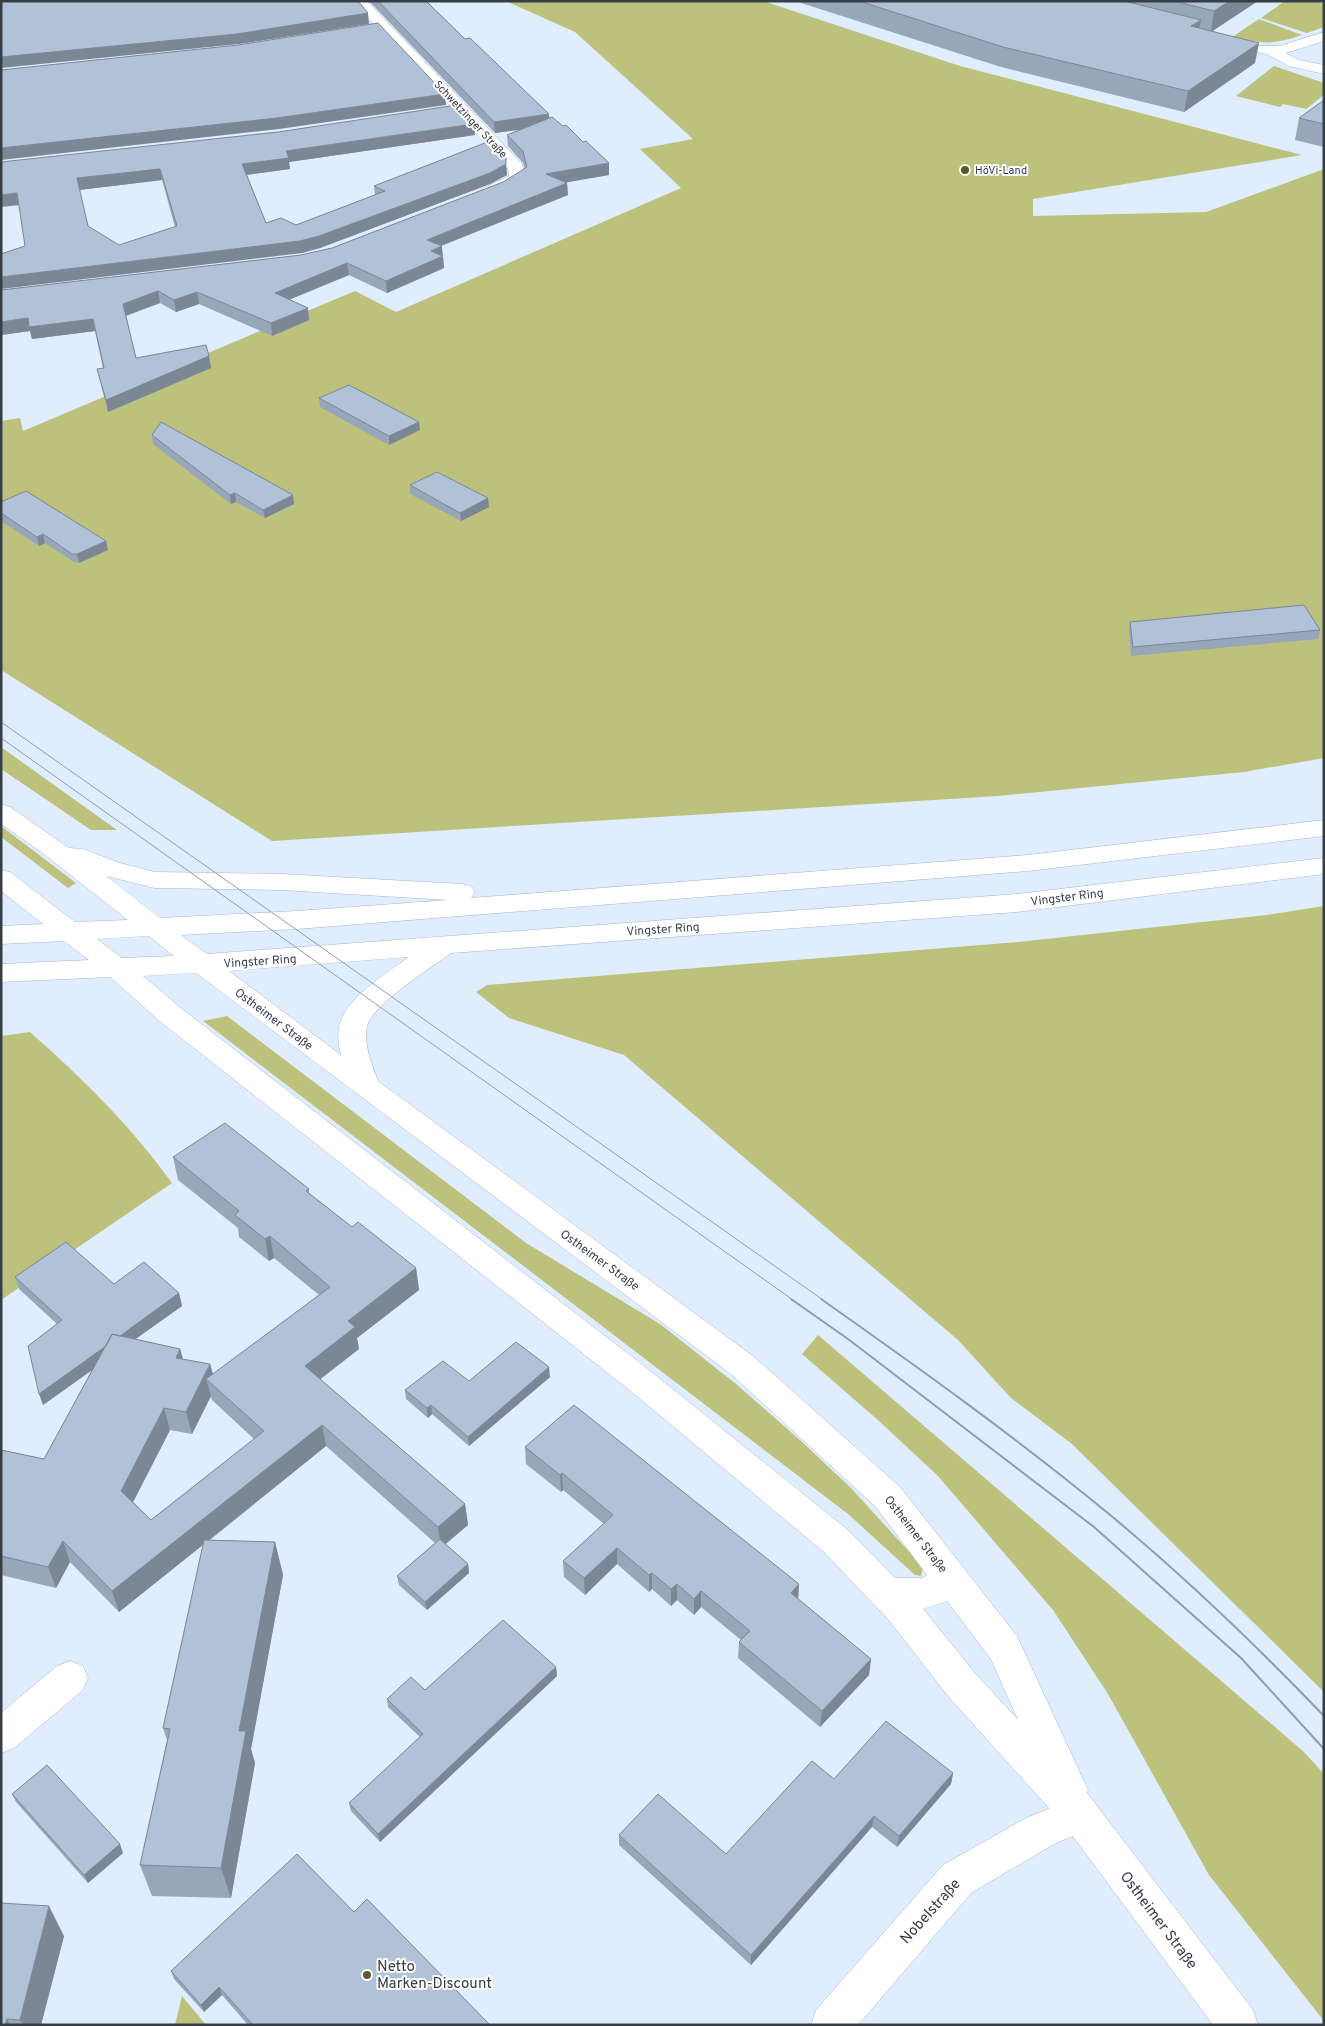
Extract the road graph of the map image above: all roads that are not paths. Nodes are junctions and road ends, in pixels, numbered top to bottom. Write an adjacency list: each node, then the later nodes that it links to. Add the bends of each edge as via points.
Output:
1 (359, 1): 2 (main road, Schwetzinger Straße)
2 (385, 27): 3 (main road); 8 (main road, Schwetzinger Straße)
3 (367, 30)
4 (1324, 36): 6 (main road, via 1281,50)
5 (1203, 37): 6 (main road)
6 (1270, 50): 7 (main road, via 1294,63)
7 (1324, 70)
8 (462, 109): 9 (main road); 10 (main road, Schwetzinger Straße, via 516,166 518,178)
9 (442, 112)
10 (473, 198)
11 (1, 812): 13 (main road, Ostheimer Straße)
12 (1324, 828): 16 (main road, via 1028,863)
13 (49, 845): 16 (main road, via 113,870 155,880 282,882); 17 (main road, Ostheimer Straße)
14 (1324, 866): 20 (main road, Vingster Ring, via 1017,903)
15 (1, 878): 18 (main road, Ostheimer Straße)
16 (566, 897): 17 (main road, via 297,920)
17 (153, 926): 18 (main road); 21 (main road, Ostheimer Straße)
18 (69, 931): 19 (main road); 22 (main road, Ostheimer Straße)
19 (1, 935)
20 (444, 945): 21 (main road, Vingster Ring); 24 (main road, via 394,982 354,1021 353,1052)
21 (203, 965): 22 (main road, Vingster Ring); 24 (main road, Ostheimer Straße)
22 (118, 969): 23 (main road, Vingster Ring); 26 (main road, Ostheimer Straße, via 180,1022 681,1414 836,1541)
23 (1, 973)
24 (366, 1088): 25 (main road, Ostheimer Straße, via 742,1365 888,1497)
25 (948, 1576): 26 (main road, via 942,1587 932,1592); 29 (main road, Ostheimer Straße, via 1004,1648)
26 (887, 1593): 29 (main road, Ostheimer Straße, via 961,1684)
27 (70, 1678): 28 (main road)
28 (1, 1736)
29 (1080, 1814): 30 (main road, Nobelstraße, via 1040,1831 957,1879); 31 (main road, Ostheimer Straße)
30 (831, 2025)
31 (1238, 2025)

